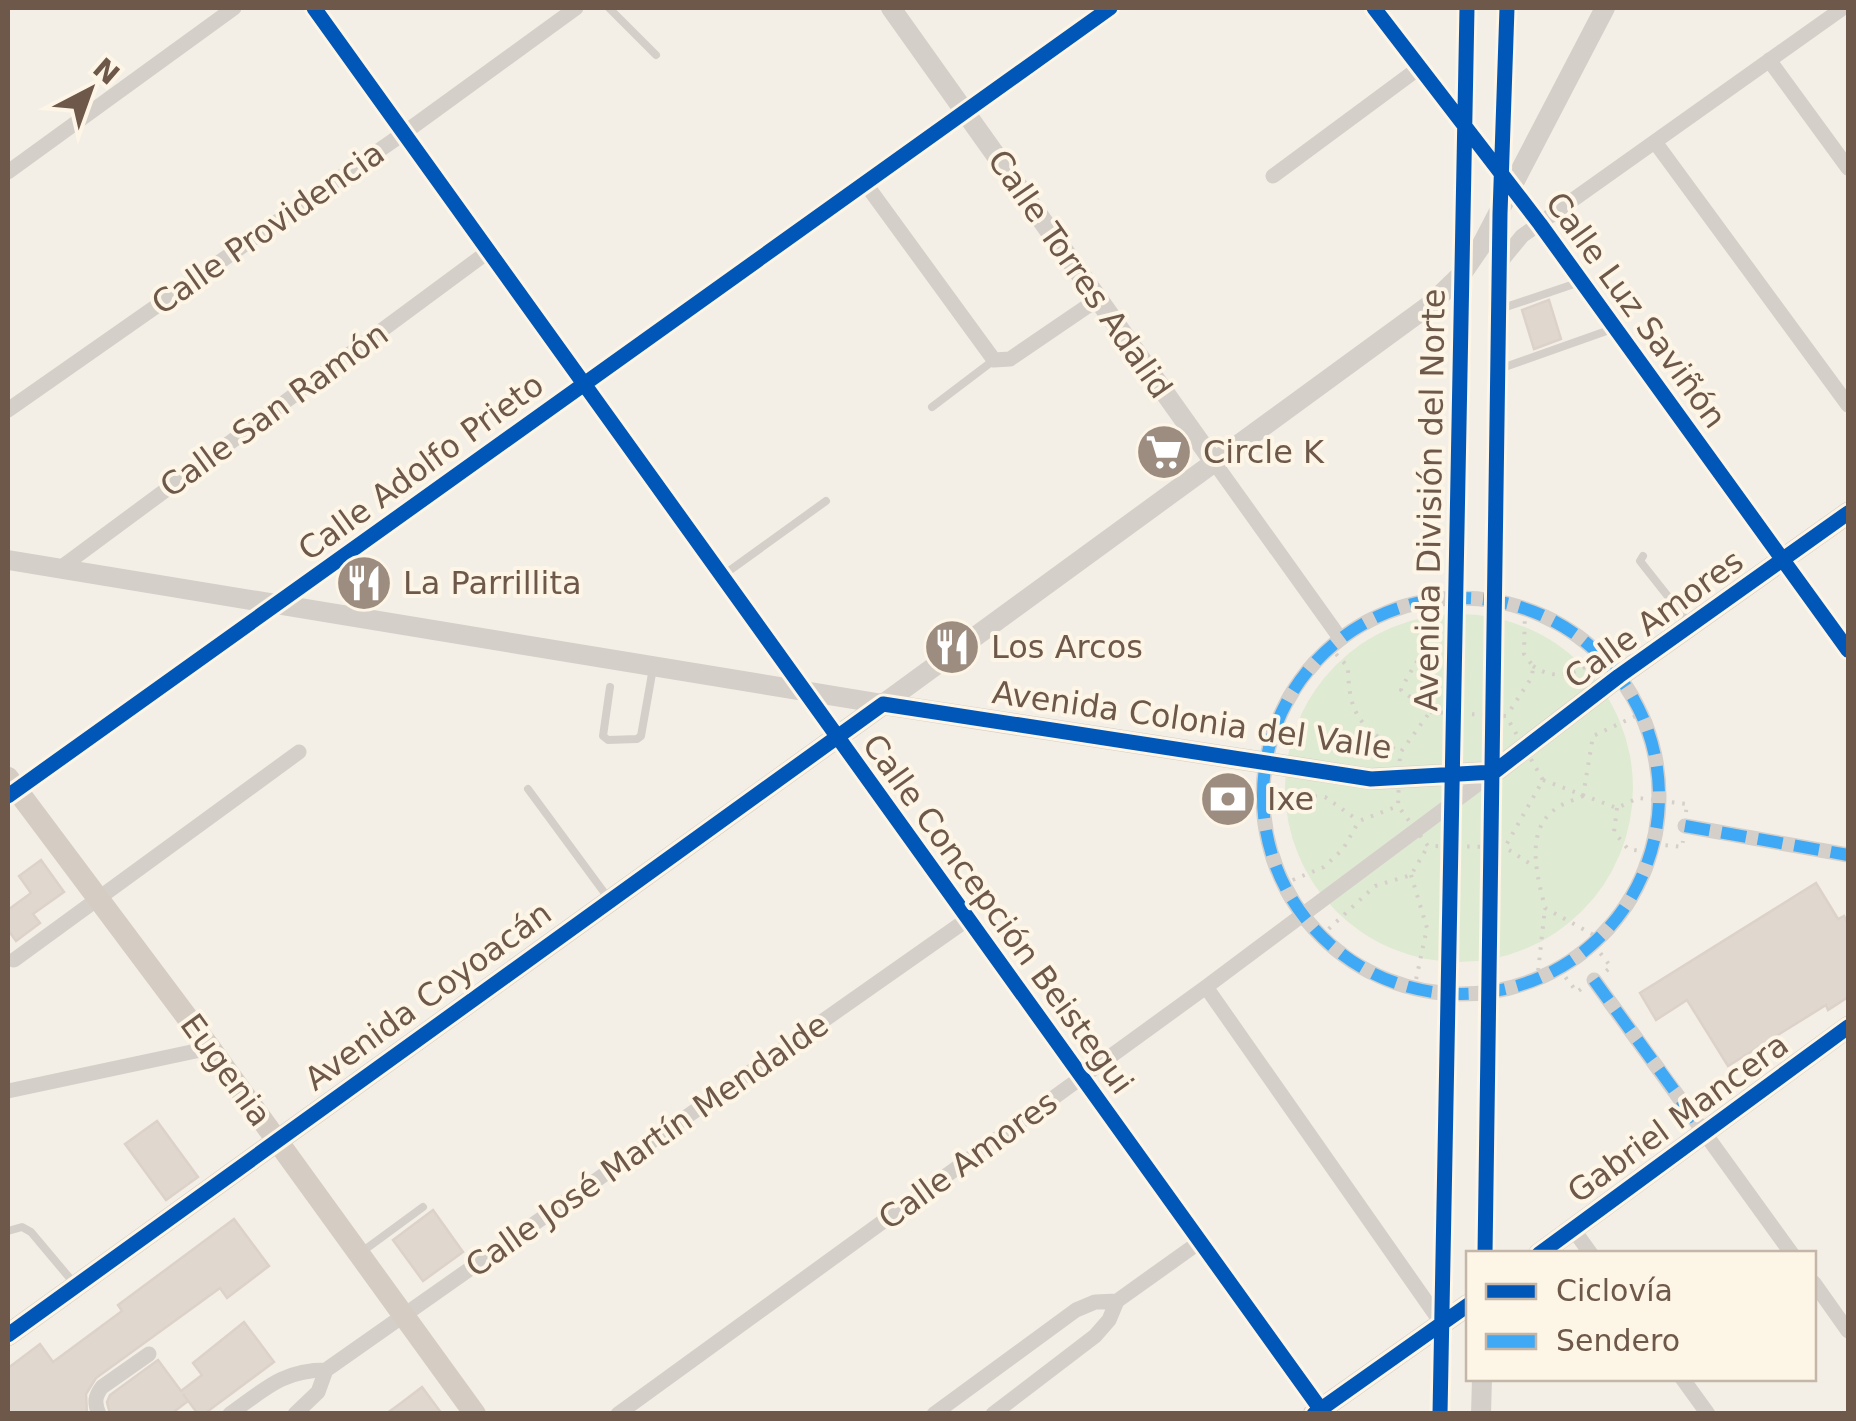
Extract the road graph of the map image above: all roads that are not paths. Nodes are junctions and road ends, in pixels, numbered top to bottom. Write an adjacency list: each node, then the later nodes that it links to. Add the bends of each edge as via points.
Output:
1 (234, 8): 20 (street)
2 (314, 8): 17 (street, Calle Concepción Beistegui)
3 (576, 8): 17 (street, Calle Providencia)
4 (609, 8): 12 (lane)
5 (890, 8): 15 (street, Calle Torres Adalid)
6 (1110, 8): 15 (street, Calle Adolfo Prieto)
7 (1374, 8): 14 (street, Calle Luz Saviñón)
8 (1466, 8): 16 (street, Avenida División del Norte)
9 (1507, 8): 22 (street, Avenida División del Norte)
10 (1605, 8): 22 (street)
11 (1833, 10): 13 (street)
12 (656, 55)
13 (1769, 60): 18 (street); 19 (street)
14 (1420, 68): 16 (street, Calle Luz Saviñón); 21 (street)
15 (965, 112): 23 (street, Calle Adolfo Prieto); 30 (street, Calle Torres Adalid)
16 (1466, 127): 22 (street, Calle Luz Saviñón); 28 (street, Avenida División del Norte)
17 (404, 133): 26 (street, Calle Concepción Beistegui); 38 (street, Calle Providencia)
18 (1655, 142): 25 (street); 36 (street)
19 (1848, 168)
20 (8, 172)
21 (1273, 176)
22 (1507, 181): 24 (street, Avenida División del Norte); 25 (street, Calle Luz Saviñón)
23 (865, 183): 33 (street); 35 (street, Calle Adolfo Prieto)
24 (1500, 214): 25 (street, via 1521,226); 27 (street, Avenida División del Norte); 28 (street, Avenida Coyoacán)
25 (1540, 224): 27 (street); 29 (street, Calle Luz Saviñón)
26 (489, 251): 35 (street, Calle Concepción Beistegui); 45 (street, Calle San Ramón)
27 (1499, 264): 31 (street, Avenida División del Norte)
28 (1461, 275): 39 (street, Avenida Coyoacán, via 1431,304); 47 (street, Avenida División del Norte)
29 (1582, 282): 31 (lane); 32 (street, Calle Luz Saviñón)
30 (1098, 299): 33 (street, via 1010,359); 39 (street, Calle Torres Adalid)
31 (1499, 309): 34 (street, Avenida División del Norte)
32 (1615, 328): 34 (lane); 43 (street, Calle Luz Saviñón)
33 (994, 360): 37 (lane)
34 (1498, 369): 48 (street, Avenida División del Norte)
35 (584, 384): 46 (street, Calle Concepción Beistegui); 49 (street, Calle Adolfo Prieto)
36 (1848, 405)
37 (932, 407)
38 (8, 410)
39 (1214, 462): 51 (street, Calle Torres Adalid); 57 (street, Avenida Coyoacán)
40 (826, 501): 46 (lane)
41 (1848, 513): 43 (main road, Calle Amores)
42 (1644, 556): 50 (lane, via 1640,561)
43 (1783, 559): 50 (main road, Calle Amores); 52 (street, Calle Luz Saviñón)
44 (8, 560): 45 (street, Avenida Colonia del Valle)
45 (59, 569): 49 (street, Avenida Colonia del Valle)
46 (722, 576): 56 (street, Calle Concepción Beistegui)
47 (1456, 597): 48 (street); 51 (street, via 1375,616); 62 (street, Avenida División del Norte)
48 (1496, 600): 54 (street, via 1566,628); 61 (street, Avenida División del Norte)
49 (276, 604): 53 (street, Avenida Colonia del Valle); 63 (street, Calle Adolfo Prieto)
50 (1691, 625): 54 (main road, Calle Amores)
51 (1334, 642): 60 (street, via 1299,680)
52 (1848, 650)
53 (653, 668): 55 (lane, via 637,739 603,736); 56 (street, Avenida Colonia del Valle)
54 (1620, 676): 61 (main road, Calle Amores); 75 (street, via 1656,756 1654,848 1632,900 1601,939 1537,981)
55 (610, 687)
56 (805, 692): 57 (street, Avenida Colonia del Valle); 58 (street, Calle Concepción Beistegui)
57 (883, 704): 58 (main road, Avenida Coyoacán); 60 (main road, Avenida Colonia del Valle)
58 (836, 735): 69 (main road, Avenida Coyoacán); 71 (street, Calle Concepción Beistegui)
59 (299, 752): 68 (street)
60 (1265, 762): 62 (main road, Avenida Colonia del Valle, via 1371,778); 70 (street, via 1267,840)
61 (1494, 772): 62 (main road, Avenida Colonia del Valle); 65 (street, Calle Amores); 75 (street, Avenida División del Norte)
62 (1453, 776): 65 (street, Avenida División del Norte)
63 (10, 788): 68 (main road, Eugenia)
64 (528, 788): 69 (lane)
65 (1454, 802): 70 (street, Calle Amores); 76 (street, Avenida División del Norte)
66 (1685, 826): 67 (street)
67 (1848, 854)
68 (98, 898): 72 (street); 78 (main road, Eugenia)
69 (609, 899): 82 (main road, Avenida Coyoacán)
70 (1302, 915): 74 (street, Calle Amores); 76 (street, via 1364,969)
71 (968, 919): 79 (street, Calle Concepción Beistegui); 96 (street, Calle José Martín Mendalde)
72 (14, 960)
73 (1594, 980): 81 (street)
74 (1206, 987): 79 (street, Calle Amores); 97 (street)
75 (1490, 993): 76 (street); 87 (street, Avenida División del Norte)
76 (1446, 994): 97 (street, Avenida División del Norte)
77 (1848, 1027): 81 (main road, Gabriel Mancera)
78 (210, 1048): 80 (street); 82 (main road, Eugenia)
79 (1082, 1077): 86 (street, Calle Concepción Beistegui); 109 (street, Calle Amores)
80 (8, 1091)
81 (1705, 1133): 84 (main road, Gabriel Mancera); 90 (street)
82 (276, 1139): 91 (main road, Eugenia); 92 (main road, Avenida Coyoacán)
83 (423, 1207): 91 (lane)
84 (1573, 1228): 88 (main road, Gabriel Mancera); 89 (street)
85 (8, 1231): 92 (lane, via 31,1232)
86 (1201, 1241): 94 (street); 104 (street, Calle Concepción Beistegui)
87 (1486, 1251)
88 (1544, 1251)
89 (1590, 1251)
90 (1790, 1251)
91 (360, 1253): 96 (main road, Eugenia)
92 (76, 1285): 98 (main road, Avenida Coyoacán)
93 (1816, 1285): 99 (street)
94 (1117, 1301): 110 (street, via 1076,1310); 111 (street, via 1095,1336)
95 (1466, 1306): 97 (main road)
96 (406, 1315): 101 (street, Calle José Martín Mendalde); 108 (main road, Eugenia)
97 (1442, 1324): 104 (main road); 112 (street, Avenida División del Norte)
98 (10, 1330)
99 (1848, 1330)
100 (149, 1354): 105 (street, via 96,1394)
101 (326, 1370): 106 (street, Calle José Martín Mendalde, via 278,1380); 107 (street, Calle José Martín Mendalde, via 318,1392)
102 (1482, 1381): 113 (street)
103 (1684, 1381): 114 (street)
104 (1319, 1412)
105 (99, 1414)
106 (230, 1414)
107 (294, 1414)
108 (476, 1414)
109 (618, 1414)
110 (934, 1414)
111 (992, 1414)
112 (1440, 1414)
113 (1481, 1414)
114 (1708, 1414)

